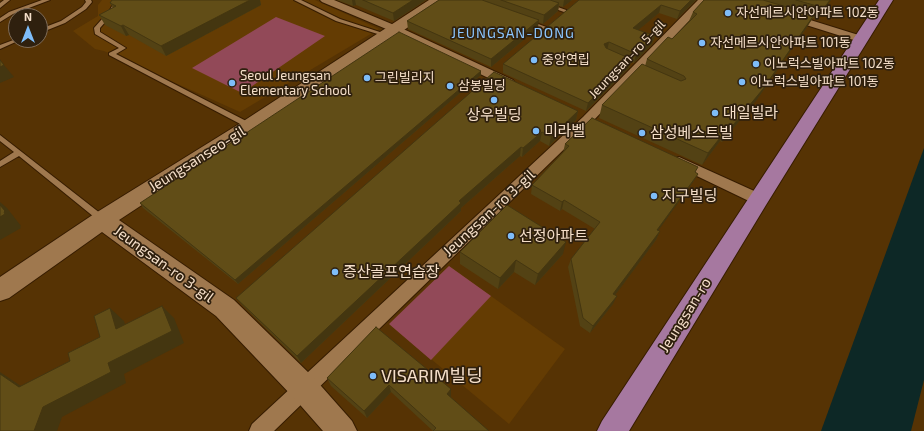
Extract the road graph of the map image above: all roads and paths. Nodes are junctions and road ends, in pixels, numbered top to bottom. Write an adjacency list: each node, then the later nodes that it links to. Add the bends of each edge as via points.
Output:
1 (7, 0): 12 (lane)
2 (47, 0): 15 (lane)
3 (88, 0): 17 (lane, via 84,8 63,22)
4 (118, 0): 26 (lane, via 96,33 123,48 111,54)
5 (297, 0): 19 (lane, via 338,20)
6 (325, 0): 19 (street)
7 (439, 0): 19 (street, Jeungsanseo-gil)
8 (533, 0): 13 (lane)
9 (704, 0): 25 (street, Jeungsan-ro 5-gil)
10 (886, 0): 21 (main road, Jeungsan-ro)
11 (575, 4): 13 (street)
12 (0, 6)
13 (566, 11): 18 (street)
14 (778, 13): 21 (street)
15 (0, 20)
16 (524, 20): 18 (lane)
17 (48, 28)
18 (546, 28): 20 (street)
19 (390, 32): 22 (street); 26 (street, Jeungsanseo-gil)
20 (534, 38)
21 (861, 39): 31 (main road, Jeungsan-ro)
22 (495, 72): 23 (street); 24 (street)
23 (480, 85)
24 (519, 87)
25 (587, 120): 34 (street, Jeungsan-ro 3-gil)
26 (250, 126): 32 (street, Jeungsanseo-gil)
27 (0, 137): 28 (lane)
28 (19, 153): 30 (lane); 32 (lane)
29 (665, 156): 31 (street)
30 (0, 164)
31 (758, 199): 37 (main road, Jeungsan-ro)
32 (102, 220): 33 (street, Jeungsanseo-gil); 34 (street, Jeungsan-ro 3-gil, via 231,303)
33 (0, 290)
34 (304, 388): 35 (street, Jeungsan-ro 3-gil); 36 (street, Jeungsan-ro 3-gil)
35 (259, 431)
36 (342, 431)
37 (612, 431)

